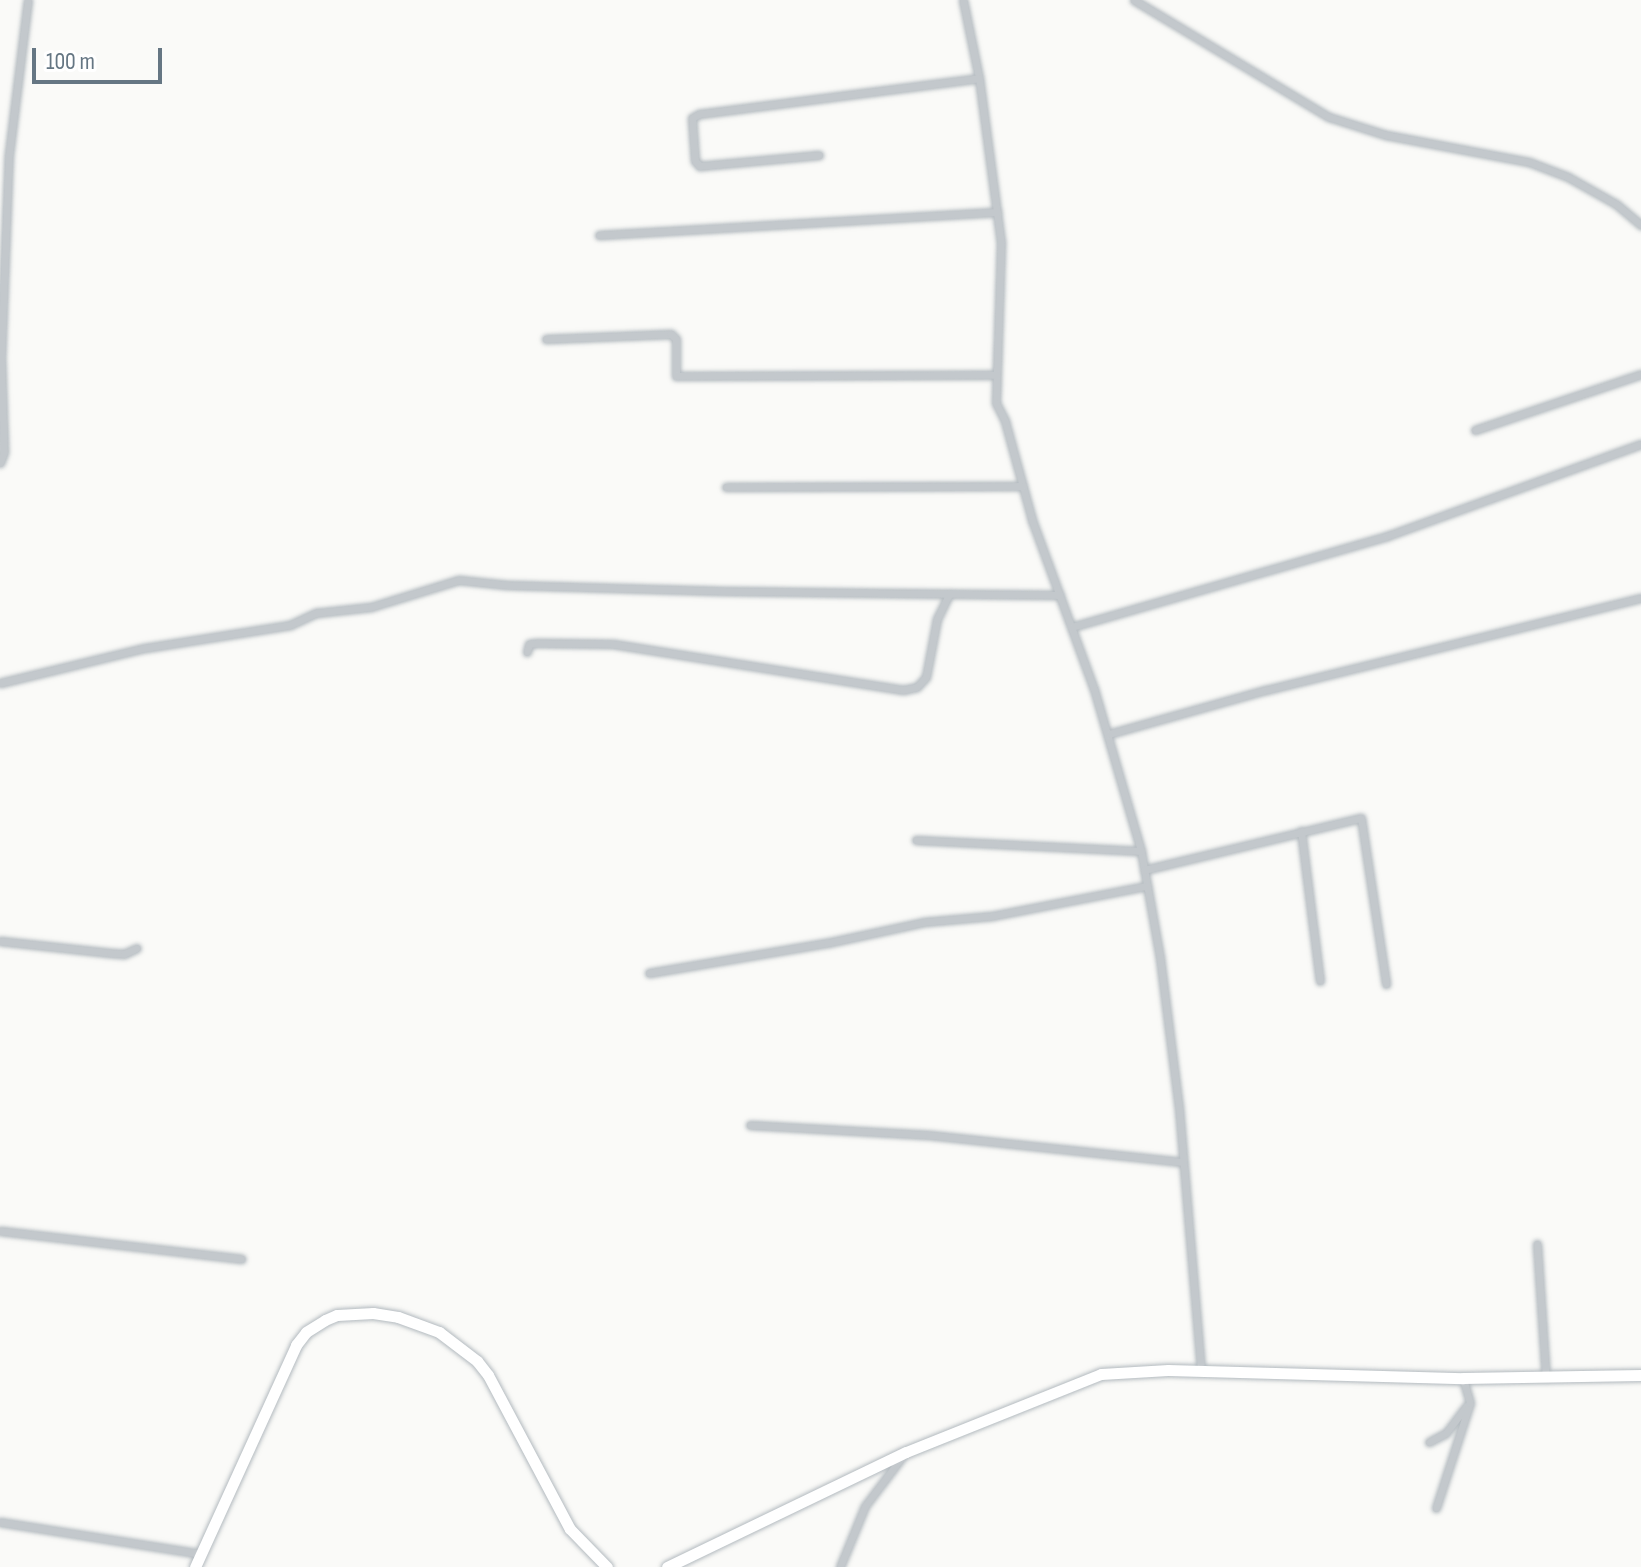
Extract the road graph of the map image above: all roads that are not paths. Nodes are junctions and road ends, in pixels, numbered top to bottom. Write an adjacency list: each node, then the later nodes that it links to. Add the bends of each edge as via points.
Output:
1 (28, 0): 14 (street, via 9,154)
2 (963, 0): 4 (street)
3 (1134, 0): 7 (street, via 1329,117 1386,135 1529,162 1616,204)
4 (979, 78): 5 (street, via 692,118 695,161 700,166); 6 (street)
5 (819, 155)
6 (997, 212): 8 (street); 11 (street, via 1001,242)
7 (1641, 225)
8 (599, 235)
9 (546, 339): 11 (street, via 671,334 676,339 676,376)
10 (1641, 374): 12 (street)
11 (996, 375): 15 (street, via 996,403)
12 (1475, 430)
13 (1641, 444): 20 (street, via 1387,536)
14 (0, 463)
15 (1023, 486): 16 (street); 18 (street)
16 (726, 487)
17 (949, 594): 18 (street); 21 (street, via 937,619 926,677 917,687 903,690 613,644 537,643 529,644); 22 (street, via 459,580 371,607 145,648)
18 (1060, 595): 20 (street)
19 (1641, 598): 23 (street)
20 (1072, 627): 23 (street)
21 (527, 652)
22 (0, 683)
23 (1109, 734): 26 (street)
24 (1301, 831): 27 (street); 32 (street); 33 (street, via 1361,818)
25 (916, 840): 26 (street)
26 (1141, 851): 27 (street)
27 (1144, 870): 28 (street)
28 (1147, 886): 31 (street); 35 (street)
29 (0, 941): 30 (street, via 124,954)
30 (137, 948)
31 (649, 973)
32 (1320, 981)
33 (1386, 984)
34 (750, 1125): 35 (street, via 929,1135)
35 (1183, 1162): 39 (street)
36 (0, 1231): 38 (street)
37 (1537, 1244): 42 (street)
38 (241, 1259)
39 (1201, 1371): 41 (street); 45 (street, via 1101,1374)
40 (1641, 1375): 42 (street)
41 (1463, 1378): 42 (street); 43 (street)
42 (1546, 1379)
43 (1469, 1393): 44 (street, via 1456,1423); 46 (street)
44 (1429, 1442)
45 (906, 1452): 51 (street); 52 (street, via 865,1506)
46 (1436, 1508)
47 (0, 1522): 48 (street)
48 (201, 1554): 49 (street); 50 (street, via 296,1345 306,1332 337,1315 373,1313 439,1332 477,1361 570,1529)
49 (195, 1567)
50 (607, 1567)
51 (667, 1567)
52 (840, 1567)

